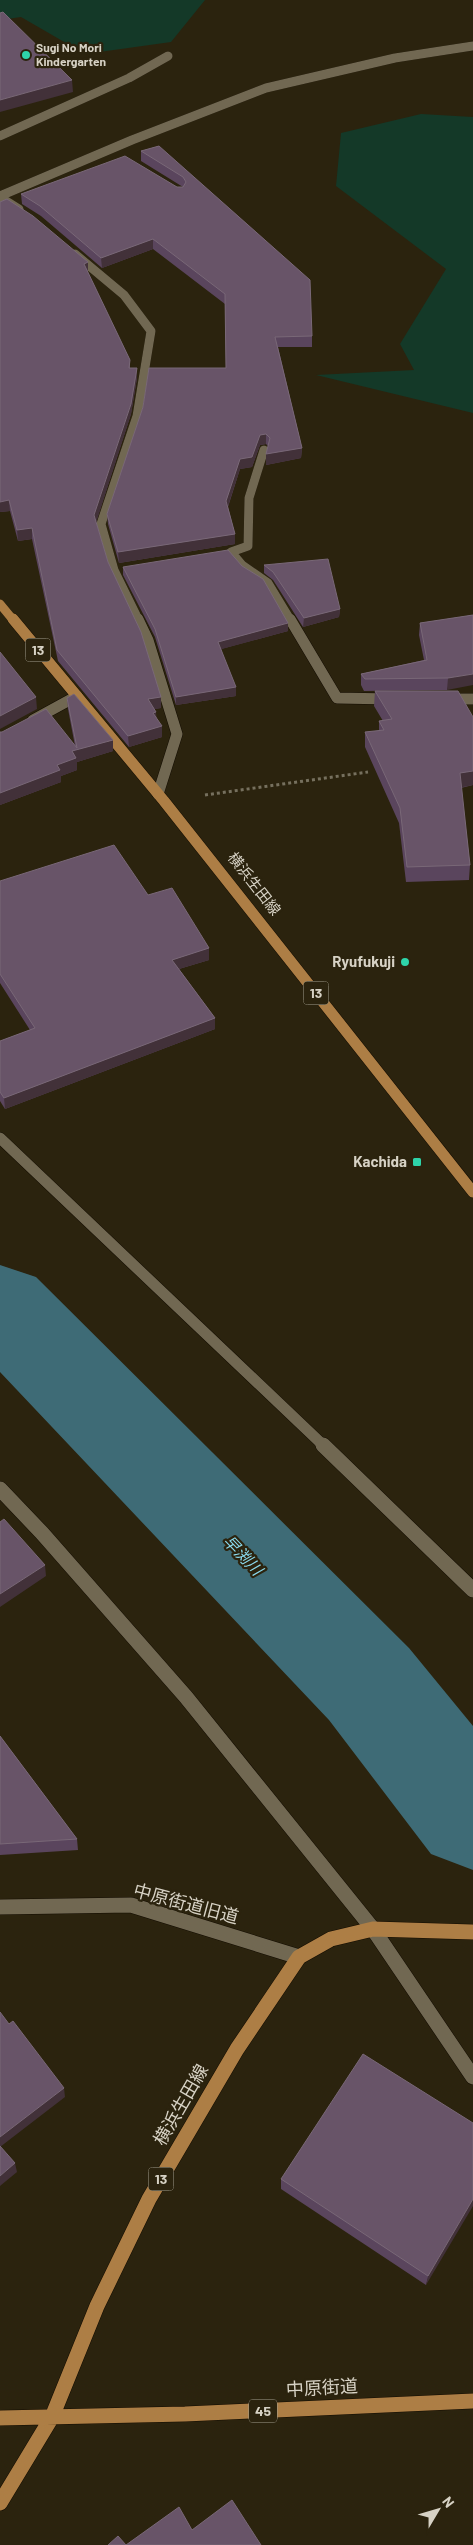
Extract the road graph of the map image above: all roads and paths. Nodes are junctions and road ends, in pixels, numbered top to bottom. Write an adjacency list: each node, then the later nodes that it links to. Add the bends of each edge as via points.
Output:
1 (473, 46): 4 (street, via 357,66 266,88)
2 (168, 56): 3 (street, via 128,78)
3 (0, 136)
4 (110, 150): 5 (street); 6 (street)
5 (118, 155)
6 (0, 197): 7 (street)
7 (30, 216)
8 (66, 246): 17 (street, via 124,296 150,331 137,416 101,524 148,640 176,734)
9 (264, 450): 12 (street, via 249,498 248,546 226,553 268,583 337,698)
10 (0, 604): 11 (main road, 横浜生田線 / 13)
11 (77, 696): 15 (street); 17 (main road, 横浜生田線 / 13)
12 (405, 699)
13 (434, 699): 14 (street)
14 (473, 699)
15 (26, 724)
16 (368, 772): 18 (path)
17 (158, 794): 20 (main road, 横浜生田線 / 13)
18 (196, 796)
19 (0, 1138): 22 (street)
20 (473, 1192)
21 (0, 1489): 24 (street, via 186,1697)
22 (473, 1590)
23 (0, 1907): 26 (street, 中原街道旧道, via 131,1905)
24 (374, 1929): 25 (main road, 横浜生田線 / 13); 26 (main road, 横浜生田線 / 13, via 331,1939); 27 (street)
25 (473, 1932)
26 (299, 1957): 29 (main road, 横浜生田線 / 13, via 237,2049 149,2199 97,2306)
27 (473, 2077)
28 (473, 2401): 29 (main road, 中原街道 / 45)
29 (52, 2417): 30 (main road, 45); 31 (main road, 横浜生田線 / 13)
30 (0, 2418)
31 (0, 2504)

